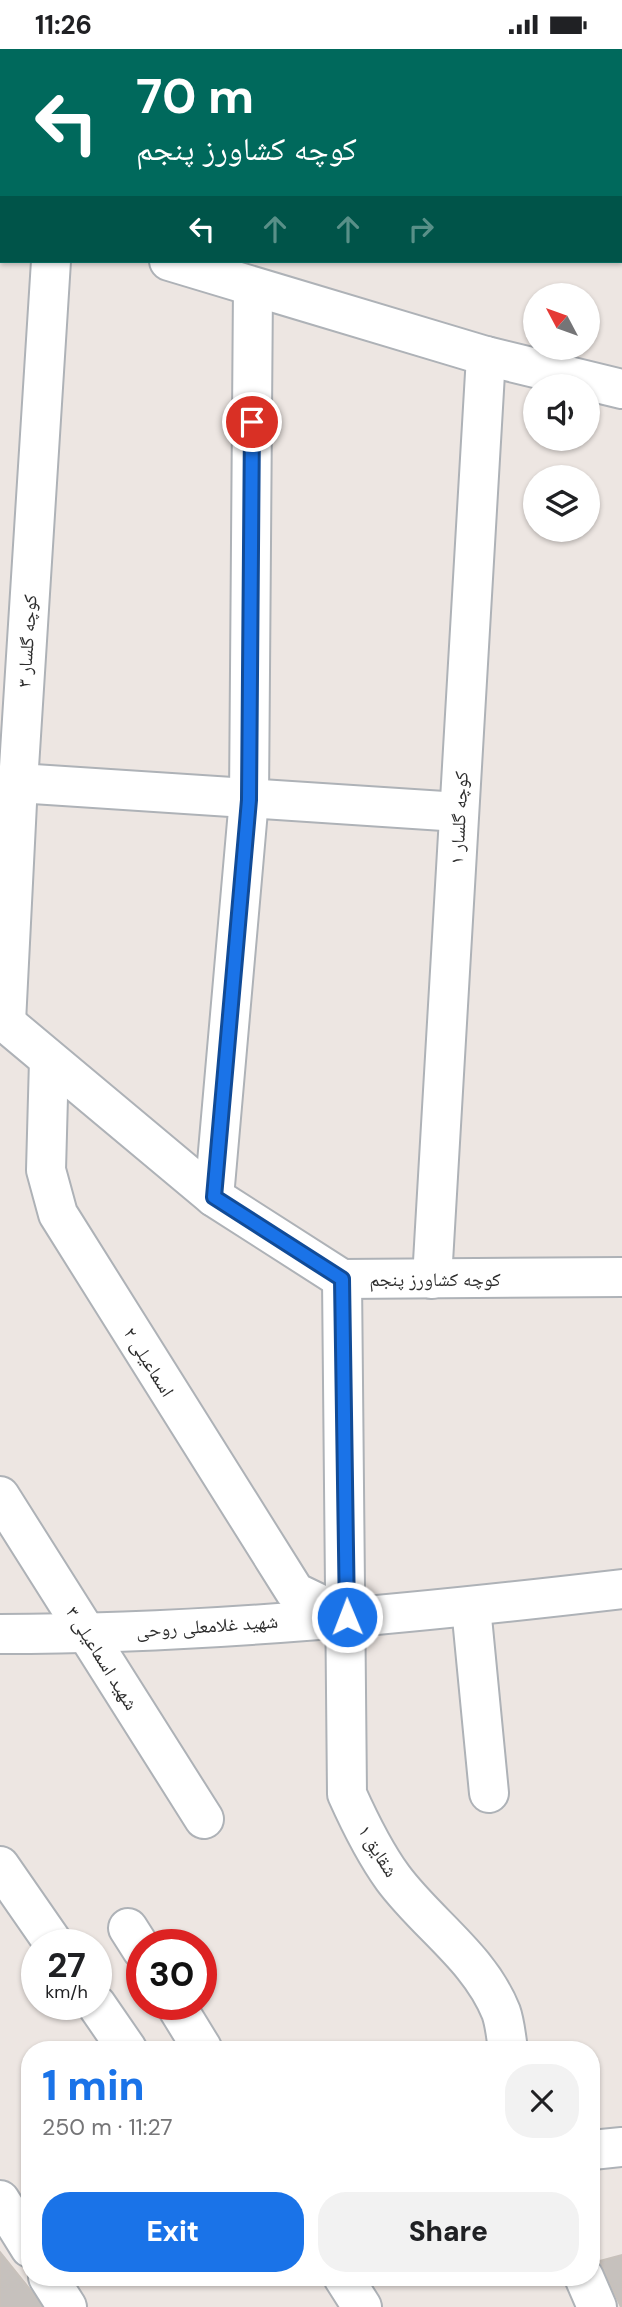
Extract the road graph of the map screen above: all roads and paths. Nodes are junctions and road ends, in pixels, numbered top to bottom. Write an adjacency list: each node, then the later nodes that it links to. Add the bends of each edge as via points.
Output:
1 (51, 263): 6 (street, کوچه گلسار ۳)
2 (175, 263): 3 (street)
3 (253, 288): 4 (street); 7 (street)
4 (486, 356): 5 (street); 8 (street, کوچه گلسار ۱)
5 (622, 389)
6 (18, 783): 7 (street); 9 (street, کوچه گلسار ۳)
7 (249, 800): 8 (street); 11 (street)
8 (459, 812): 14 (street, کوچه گلسار ۱)
9 (3, 1020): 10 (street, کوچه کشاورز پنجم)
10 (48, 1060): 11 (street, کوچه کشاورز پنجم); 18 (street, اسماعیلی ۲, via 46,1170 58,1214 295,1592)
11 (214, 1197): 13 (street, کوچه کشاورز پنجم)
12 (622, 1277): 14 (street, کوچه کشاورز پنجم)
13 (342, 1279): 14 (street, کوچه کشاورز پنجم); 18 (street, شقایق ۱)
14 (432, 1279)
15 (0, 1496): 20 (street, شهید اسماعیلی ۳)
16 (622, 1589): 17 (street, شهید غلامعلی روحی)
17 (471, 1607): 18 (street, شهید غلامعلی روحی); 21 (street)
18 (347, 1617): 20 (street, شهید غلامعلی روحی); 29 (street, شقایق ۱, via 347,1794 394,1880 458,1947 492,1996 502,2013)
19 (0, 1634): 20 (street, شهید غلامعلی روحی)
20 (88, 1634): 22 (street, شهید اسماعیلی ۳)
21 (489, 1793)
22 (204, 1819)
23 (0, 1866): 24 (street)
24 (44, 1929)
25 (107, 2020): 27 (street)
26 (181, 2020): 28 (street)
27 (121, 2041)
28 (190, 2041)
29 (507, 2041)
30 (622, 2147): 31 (street)
31 (600, 2149)
32 (0, 2200): 33 (street)
33 (21, 2234)
34 (53, 2286): 37 (street)
35 (349, 2286): 38 (street)
36 (588, 2286): 39 (street)
37 (66, 2307)
38 (362, 2307)
39 (597, 2307)

